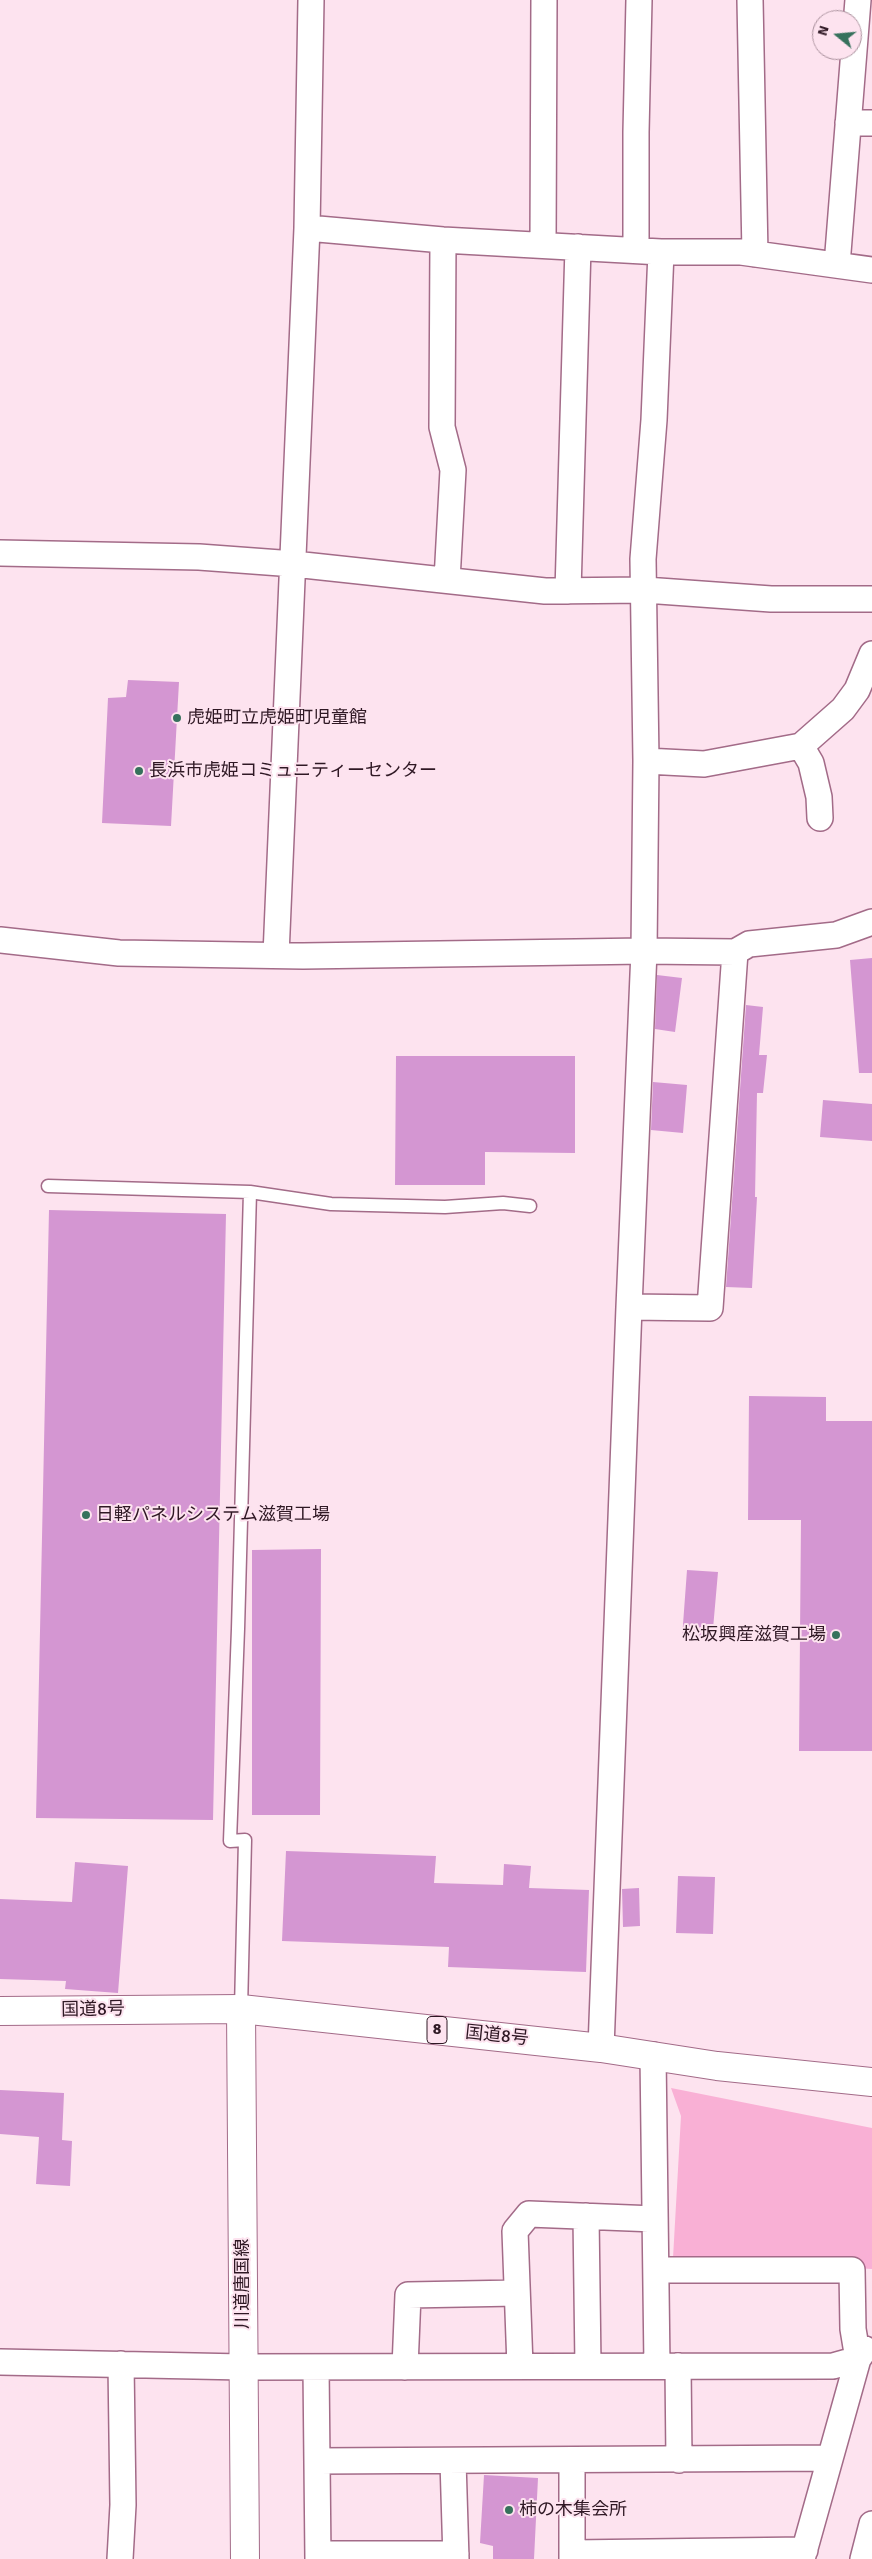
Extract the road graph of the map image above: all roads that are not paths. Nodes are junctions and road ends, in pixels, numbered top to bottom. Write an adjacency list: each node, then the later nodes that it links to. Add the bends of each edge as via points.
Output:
1 (311, 0): 7 (street)
2 (544, 0): 9 (street)
3 (639, 0): 11 (street)
4 (750, 0): 13 (street)
5 (858, 0): 6 (street)
6 (860, 123): 14 (street)
7 (307, 228): 8 (street); 17 (street)
8 (443, 240): 9 (street); 18 (street, via 442,426 453,470)
9 (543, 245): 10 (street)
10 (578, 247): 11 (street); 20 (street)
11 (636, 250): 12 (street)
12 (661, 252): 13 (street); 19 (street, via 654,420 643,560)
13 (755, 254): 14 (street)
14 (837, 265): 15 (street)
15 (872, 270)
16 (0, 554): 17 (street, via 198,558)
17 (294, 564): 18 (street); 30 (street)
18 (447, 580): 20 (street)
19 (645, 590): 20 (street); 21 (street, via 771,599); 24 (street)
20 (568, 591)
21 (872, 599)
22 (872, 654): 23 (street, via 857,690 843,709)
23 (801, 746): 24 (street, via 704,764); 25 (street, via 811,763)
24 (646, 761): 28 (street)
25 (820, 818)
26 (872, 922): 29 (street, via 836,934 749,944)
27 (0, 940): 30 (street, via 119,954)
28 (644, 951): 29 (street); 30 (street); 34 (street)
29 (735, 952): 34 (street, via 710,1308)
30 (276, 955)
31 (48, 1186): 32 (lane)
32 (250, 1192): 33 (lane, via 332,1204 445,1207 503,1203); 35 (lane, via 230,1841 245,1840)
33 (530, 1206)
34 (629, 1307): 37 (street)
35 (241, 2009): 36 (main road, 国道8号 / 8); 37 (main road, 国道8号 / 8); 51 (main road, 川道唐国線)
36 (0, 2011)
37 (601, 2048): 38 (main road, 国道8号 / 8)
38 (653, 2056): 39 (main road, 国道8号 / 8); 41 (street)
39 (872, 2082)
40 (586, 2216): 41 (street); 43 (street, via 529,2214 515,2230); 49 (street)
41 (655, 2219): 42 (street)
42 (656, 2270): 45 (street, via 852,2270 853,2329); 50 (street)
43 (517, 2293): 48 (street); 53 (street, via 408,2296)
44 (872, 2338): 45 (street)
45 (858, 2359): 50 (street, via 833,2366); 54 (street)
46 (0, 2362): 47 (street)
47 (121, 2364): 51 (street); 64 (street, via 123,2505)
48 (520, 2366): 49 (street); 53 (street)
49 (588, 2366): 50 (street)
50 (667, 2366): 56 (street)
51 (243, 2367): 52 (street); 65 (main road, 川道唐国線)
52 (316, 2367): 53 (street); 57 (street)
53 (405, 2367)
54 (830, 2458): 56 (street); 60 (street)
55 (572, 2460): 56 (street); 58 (street); 62 (street)
56 (679, 2460)
57 (318, 2461): 58 (street); 63 (street)
58 (453, 2462): 61 (street)
59 (872, 2524): 66 (street)
60 (804, 2554): 62 (street)
61 (456, 2556): 63 (street)
62 (572, 2556)
63 (318, 2557)
64 (120, 2559)
65 (245, 2559)
66 (863, 2559)

